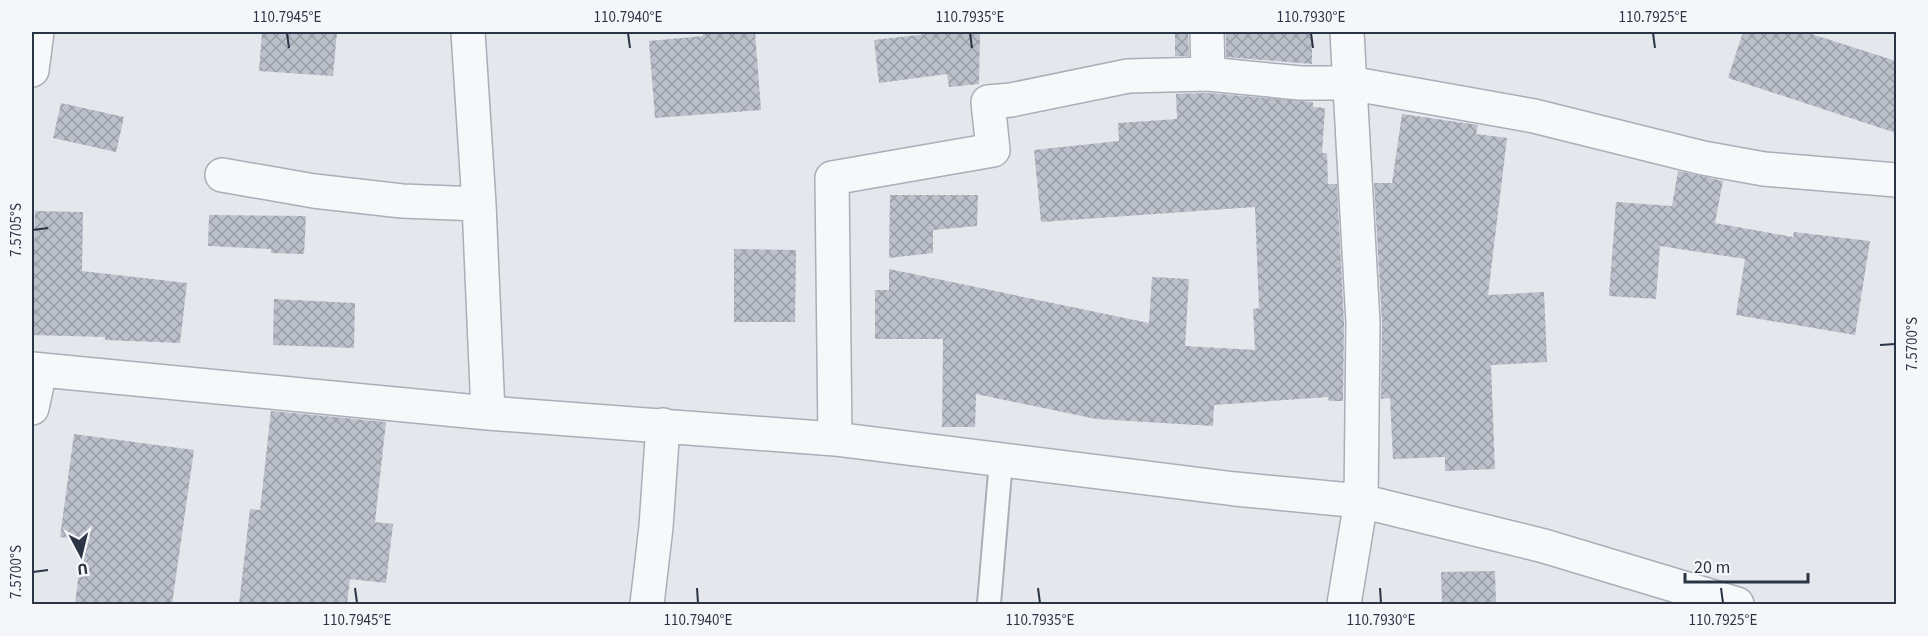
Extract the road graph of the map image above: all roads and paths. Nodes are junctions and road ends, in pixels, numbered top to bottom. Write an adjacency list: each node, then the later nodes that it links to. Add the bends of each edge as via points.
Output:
1 (37, 32): 5 (street)
2 (468, 32): 10 (street)
3 (1207, 32): 6 (street)
4 (1347, 32): 7 (street)
5 (32, 70)
6 (1208, 74): 7 (street, via 1300,83); 15 (street, via 1128,76 988,102 993,150 832,178)
7 (1349, 83): 9 (street, via 1534,116 1702,158 1764,169); 17 (street, via 1363,323)
8 (222, 174): 10 (street, via 314,191 402,201)
9 (1896, 180)
10 (479, 204): 13 (street)
11 (36, 370): 12 (street); 13 (street)
12 (32, 408)
13 (488, 413): 14 (street)
14 (663, 425): 15 (street); 18 (street)
15 (835, 440): 16 (street)
16 (1000, 460): 17 (street); 19 (lane)
17 (1361, 501): 20 (street); 21 (street, via 1544,546)
18 (646, 604)
19 (989, 604)
20 (1344, 604)
21 (1737, 604)

